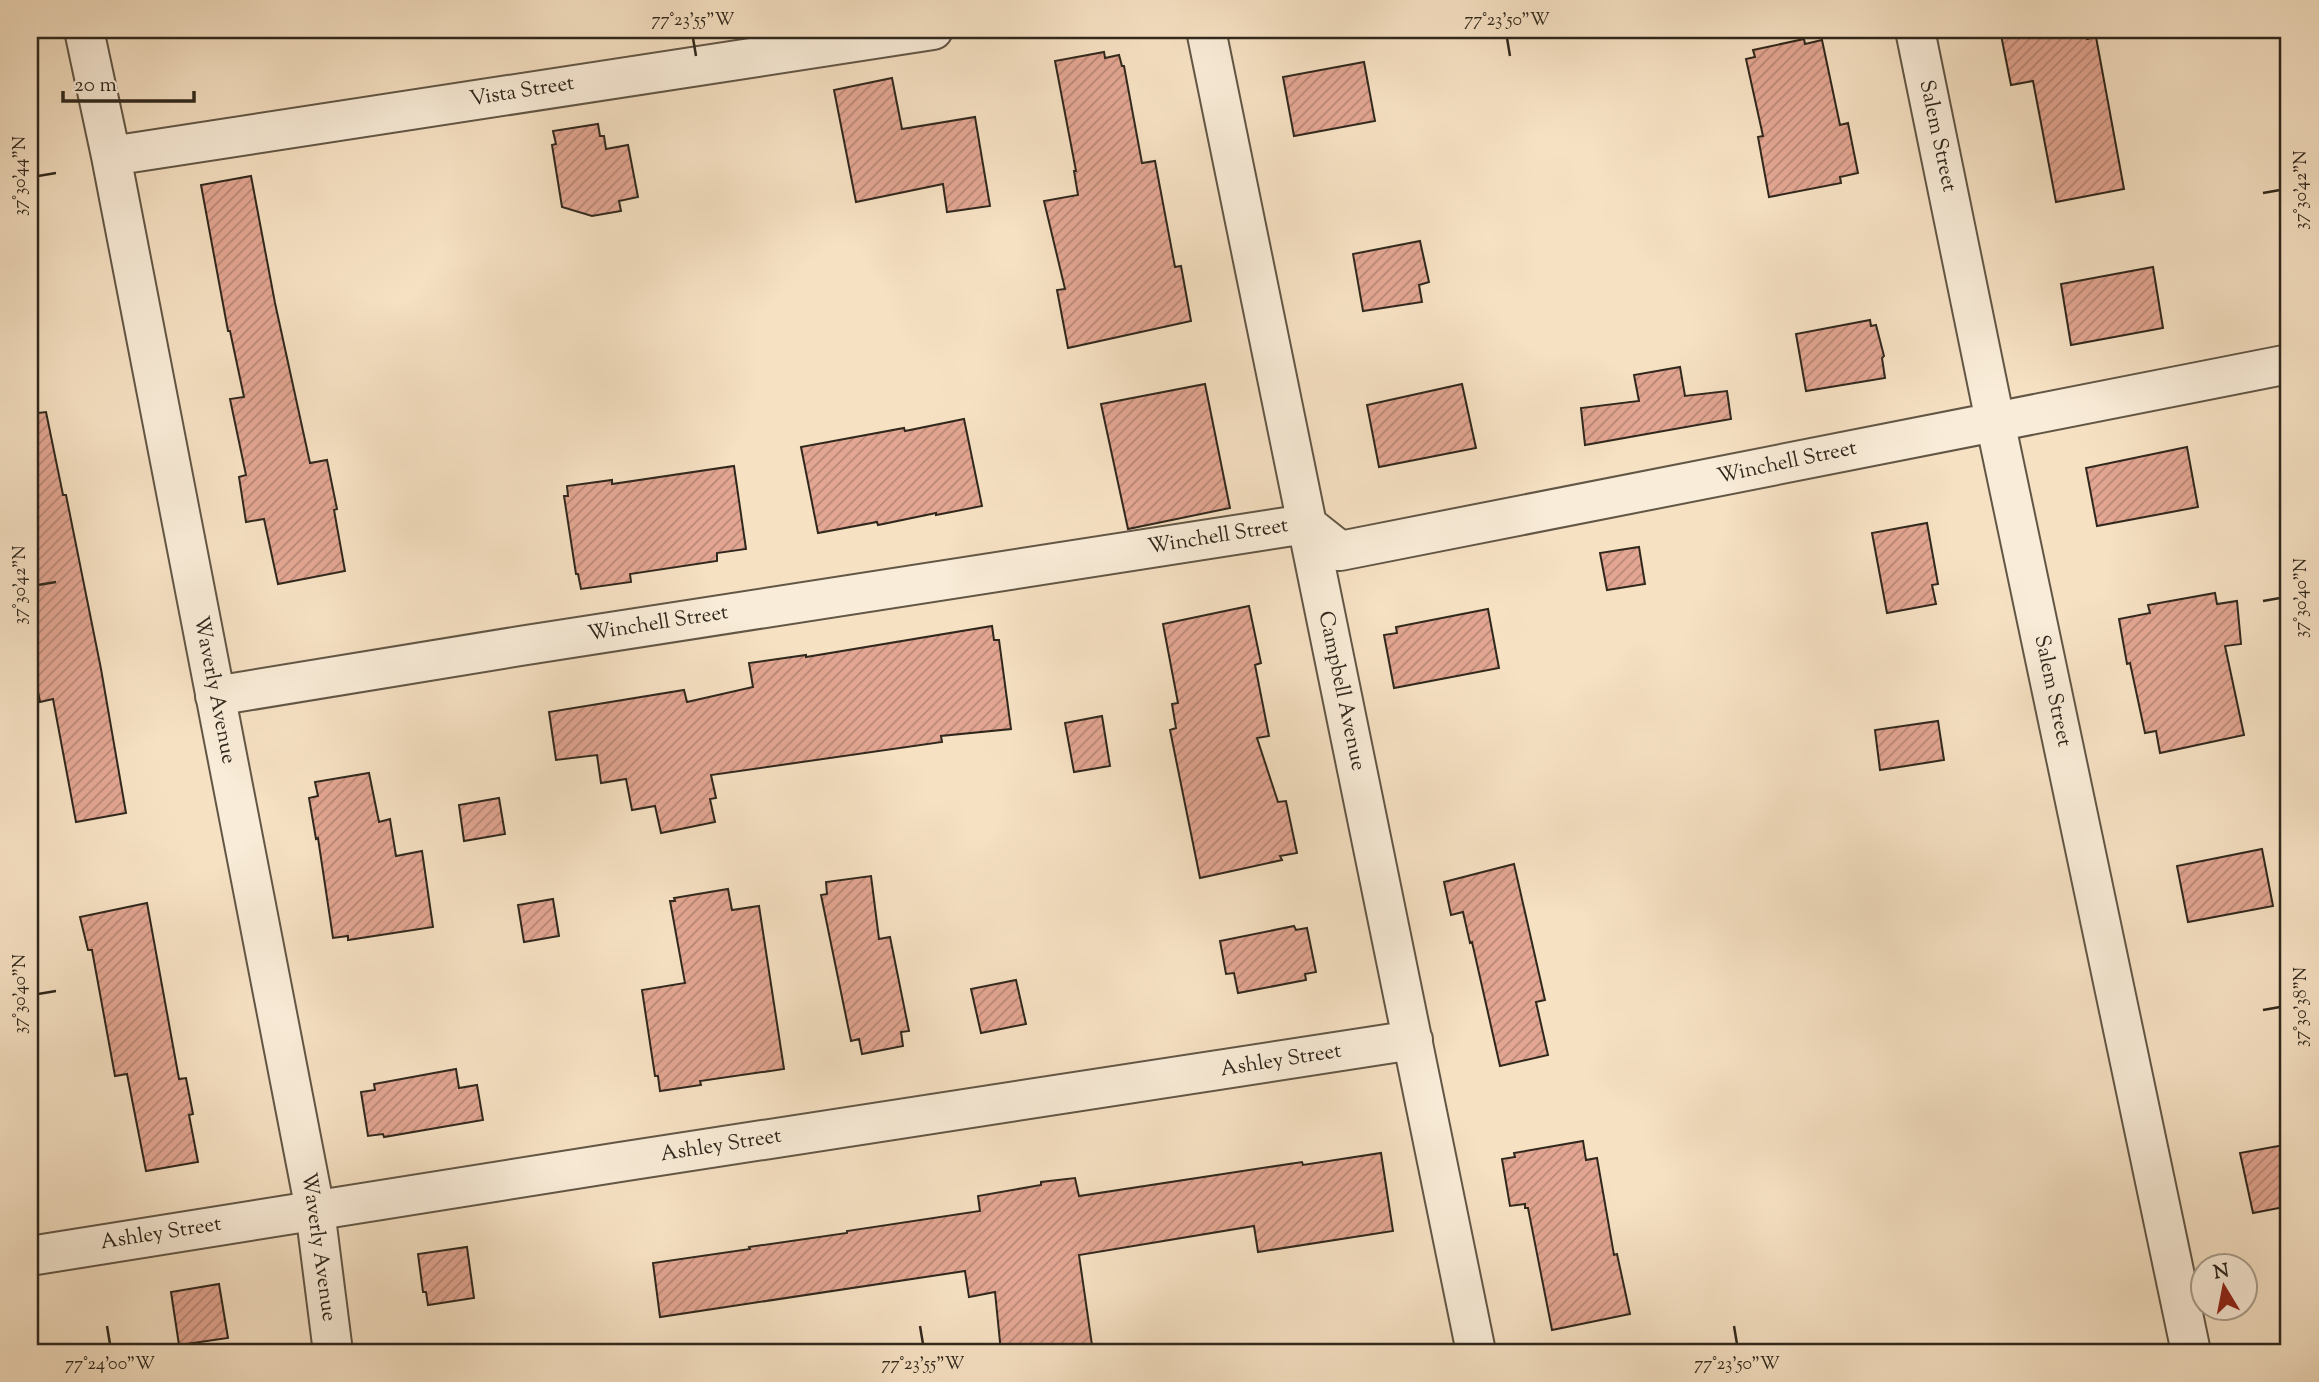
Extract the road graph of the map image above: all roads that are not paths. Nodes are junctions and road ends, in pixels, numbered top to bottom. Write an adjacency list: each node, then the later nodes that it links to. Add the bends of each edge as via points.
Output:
1 (84, 30): 5 (street, Waverly Avenue)
2 (933, 30): 5 (street, Vista Street)
3 (1206, 30): 8 (street, Campbell Avenue)
4 (1915, 30): 7 (street, Salem Street)
5 (111, 156): 9 (street, Waverly Avenue)
6 (2289, 364): 7 (street, Winchell Street)
7 (1995, 421): 8 (street, Winchell Street, via 1340,551); 15 (street, Salem Street)
8 (1306, 524): 9 (street, Winchell Street); 10 (street, Campbell Avenue)
9 (215, 696): 11 (street, Waverly Avenue)
10 (1413, 1040): 11 (street, Ashley Street); 14 (street, Campbell Avenue)
11 (314, 1210): 12 (street, Ashley Street); 13 (street, Waverly Avenue)
12 (30, 1256)
13 (333, 1352)
14 (1476, 1352)
15 (2191, 1352)

